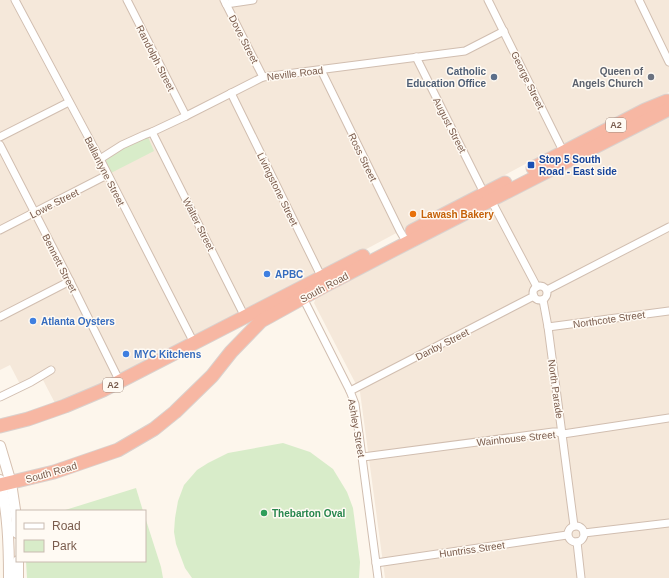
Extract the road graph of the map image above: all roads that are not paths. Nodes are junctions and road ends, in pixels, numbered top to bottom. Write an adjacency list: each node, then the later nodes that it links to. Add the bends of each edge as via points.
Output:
1 (15, 0): 14 (street, Ballantyne Street)
2 (127, 0): 16 (street, Randolph Street)
3 (253, 0): 6 (street)
4 (488, 0): 7 (street, George Street)
5 (639, 0): 9 (street)
6 (225, 2): 11 (street, Dove Street)
7 (504, 31): 8 (street, Neville Road, via 465,51); 20 (street, George Street)
8 (416, 57): 10 (street, Neville Road); 23 (street, August Street)
9 (669, 62)
10 (321, 70): 11 (street, Neville Road); 27 (street, Ross Street)
11 (263, 77): 12 (street, Neville Road)
12 (231, 93): 16 (street, Neville Road); 29 (street, Livingstone Street)
13 (669, 100): 20 (highway, South Road / A2, via 645,110)
14 (69, 102): 18 (street); 21 (street, Ballantyne Street)
15 (669, 109): 20 (highway, South Road / A2)
16 (186, 116): 17 (street, Neville Road)
17 (152, 132): 21 (street, Neville Road, via 122,145); 37 (street, Walter Street)
18 (0, 137)
19 (0, 144): 24 (street, Bennett Street)
20 (566, 156): 23 (highway, South Road / A2)
21 (100, 159): 22 (street, Ballantyne Street)
22 (107, 175): 24 (street, Lowe Street); 39 (street, Ballantyne Street)
23 (487, 197): 27 (highway, South Road / A2); 30 (street)
24 (34, 212): 26 (street, Lowe Street); 28 (street, Bennett Street)
25 (669, 226): 31 (street)
26 (0, 230)
27 (405, 239): 29 (highway, South Road / A2)
28 (70, 281): 36 (street); 41 (street, Bennett Street)
29 (324, 281): 32 (highway, South Road / A2)
30 (537, 287): 31 (street, via 543,286); 33 (street, via 533,292)
31 (547, 290): 34 (street, via 546,298)
32 (300, 294): 37 (highway, South Road / A2); 42 (street, Ashley Street); 49 (highway, South Road / A2, via 261,321 190,399 154,429 118,450 54,472)
33 (534, 296): 34 (street); 42 (street, Danby Street)
34 (543, 300): 38 (street, North Parade)
35 (669, 311): 38 (street, Northcote Street)
36 (0, 317)
37 (245, 317): 39 (highway, South Road / A2)
38 (548, 327): 46 (street, North Parade)
39 (194, 343): 41 (highway, South Road / A2)
40 (51, 370): 43 (street)
41 (120, 382): 45 (highway, South Road / A2, via 65,406)
42 (350, 391): 48 (street, Ashley Street, via 355,404)
43 (0, 397)
44 (669, 418): 46 (street, Wainhouse Street)
45 (0, 426)
46 (562, 434): 48 (street, Wainhouse Street, via 552,432); 52 (street, North Parade)
47 (0, 446): 49 (street)
48 (363, 458): 57 (street, Ashley Street)
49 (3, 483): 50 (street); 58 (street, via 9,544)
50 (16, 520)
51 (669, 523): 53 (street)
52 (574, 526): 53 (street, via 582,528); 54 (street, via 570,528)
53 (584, 533): 55 (street, via 584,537)
54 (568, 535): 55 (street, via 570,540); 57 (street, Huntriss Street)
55 (577, 542): 61 (street)
56 (18, 562): 59 (street)
57 (376, 563): 60 (street, Ashley Street)
58 (9, 578)
59 (18, 578)
60 (378, 578)
61 (581, 578)

